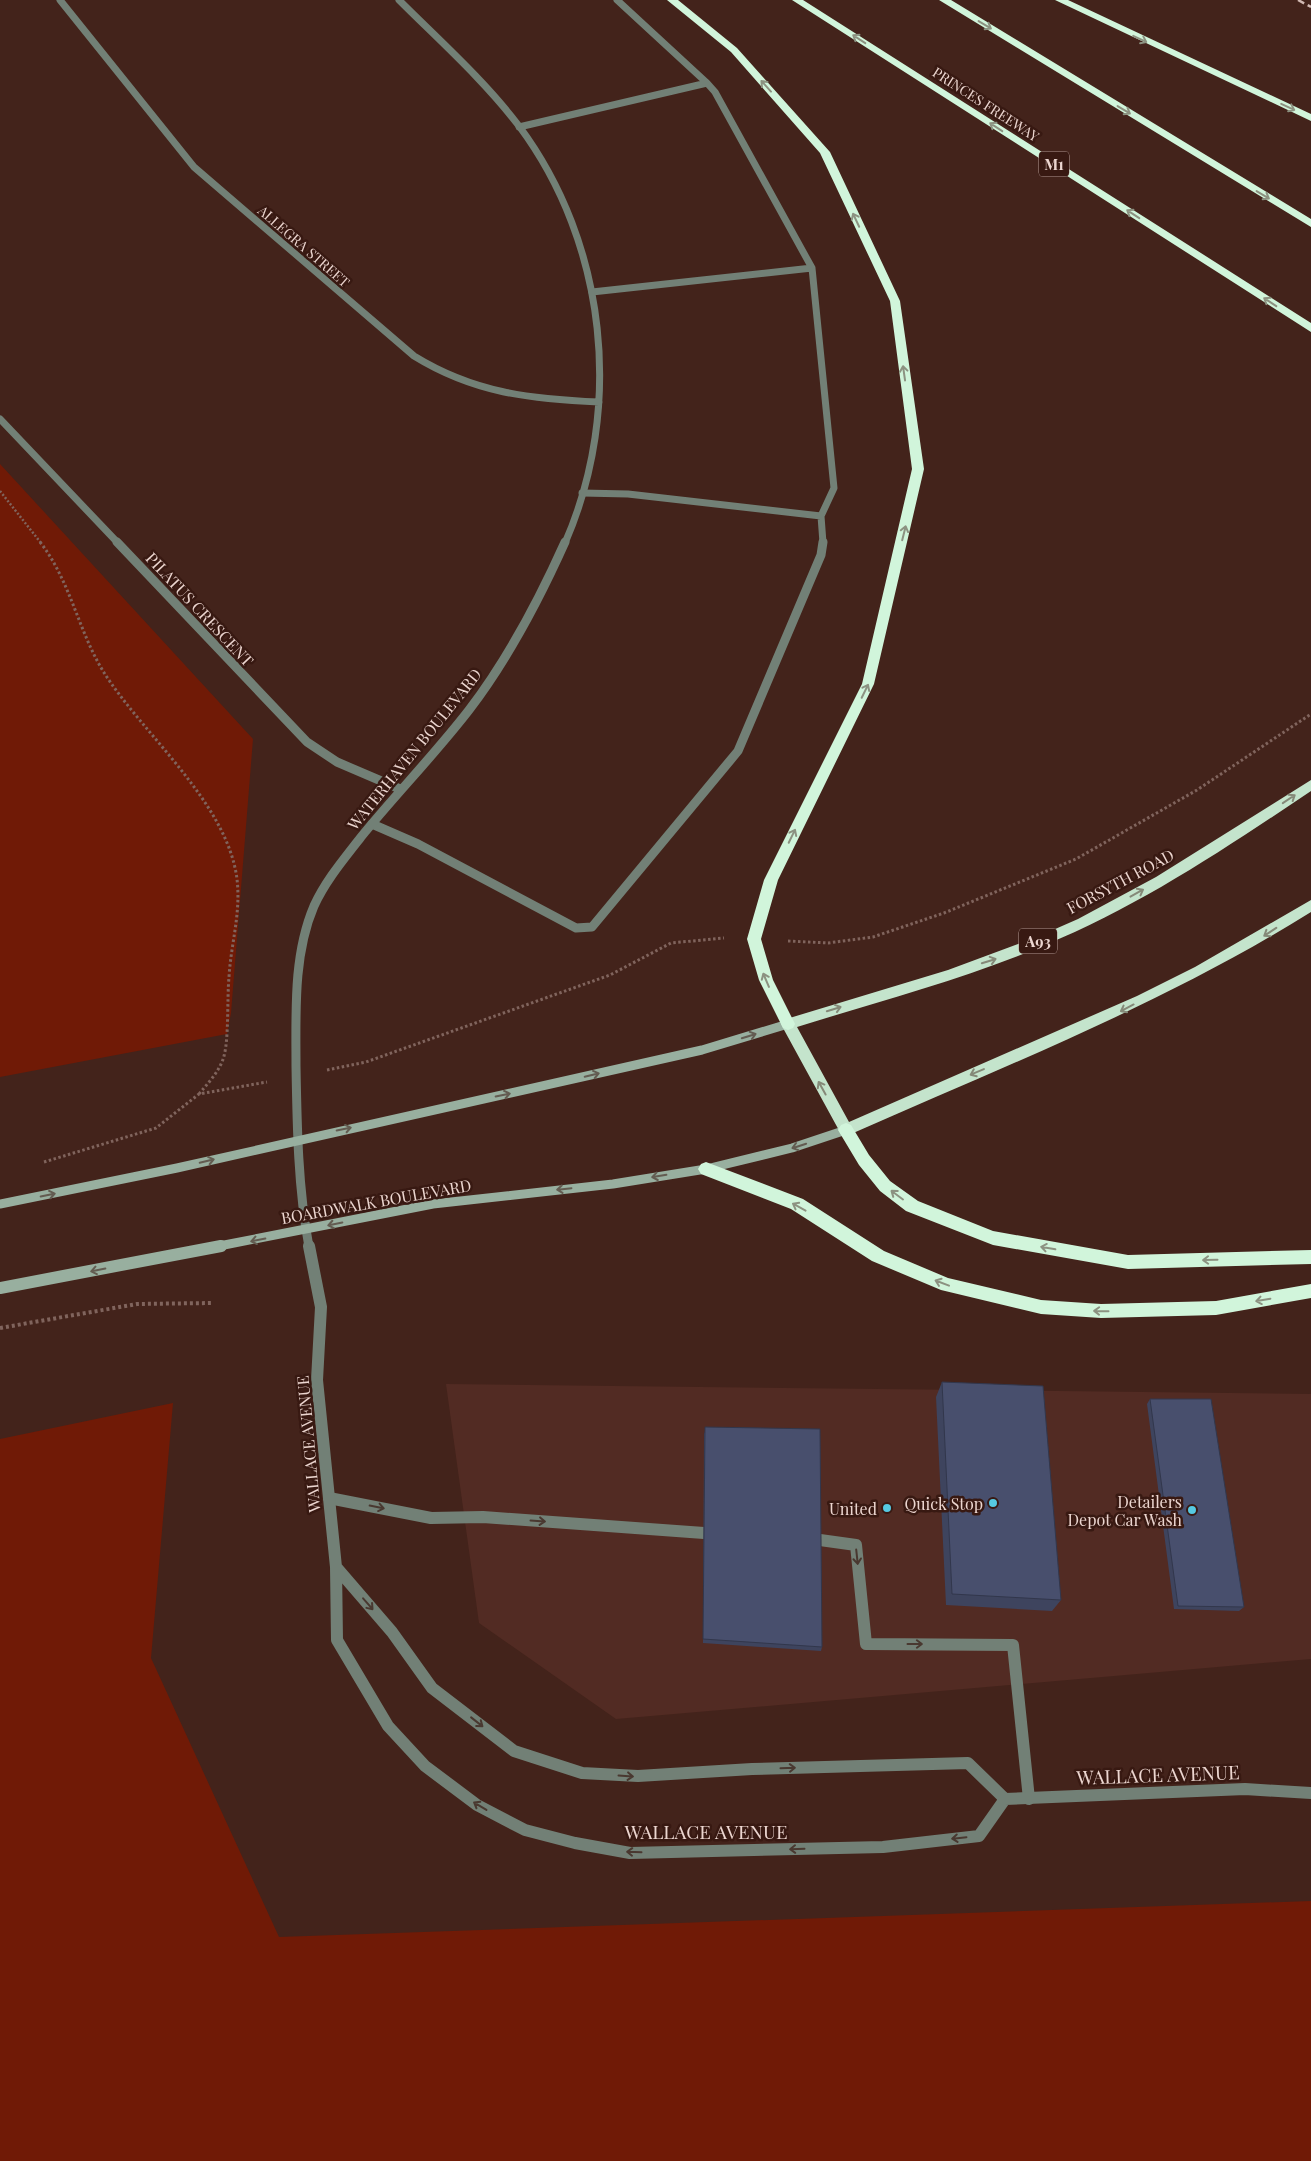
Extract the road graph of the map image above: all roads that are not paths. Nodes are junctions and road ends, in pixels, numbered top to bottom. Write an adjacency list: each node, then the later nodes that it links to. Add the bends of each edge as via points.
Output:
1 (60, 0): 15 (street, ALLEGRA STREET, via 194,166 414,356 449,377 495,392)
2 (399, 0): 10 (street, WATERHAVEN BOULEVARD, via 465,64)
3 (617, 0): 8 (street)
4 (672, 0): 23 (highway, one-way to 4, via 766,980 754,939 771,880 868,684 918,469 894,302 825,152 734,50)
5 (797, 0): 14 (highway, PRINCES FREEWAY / M1, one-way to 5)
6 (944, 0): 11 (highway, one-way to 11)
7 (1060, 0): 9 (highway, one-way to 9)
8 (707, 83): 10 (street); 12 (street, via 715,92)
9 (1311, 118)
10 (519, 127): 13 (street, WATERHAVEN BOULEVARD, via 544,165 569,215 583,253)
11 (1311, 224)
12 (812, 268): 13 (street); 18 (street, via 834,488)
13 (592, 292): 15 (street, WATERHAVEN BOULEVARD, via 600,358)
14 (1311, 328)
15 (598, 402): 17 (street, WATERHAVEN BOULEVARD, via 592,451)
16 (0, 419): 20 (street, PILATUS CRESCENT, via 307,742 337,762)
17 (582, 493): 18 (street, via 628,494); 20 (street, WATERHAVEN BOULEVARD, via 546,584 496,673 441,744)
18 (821, 516): 21 (street, via 822,555 738,751 592,927 576,928 418,844)
19 (1311, 784): 23 (highway, FORSYTH ROAD / A93, one-way to 19, via 1002,957 1094,916 1184,867)
20 (400, 789): 21 (street, WATERHAVEN BOULEVARD)
21 (372, 824): 25 (street, WATERHAVEN BOULEVARD, via 330,876 304,932 296,1004)
22 (1311, 905): 24 (highway, one-way to 24, via 1266,935 1115,1014)
23 (788, 1024): 24 (highway, one-way to 23); 25 (main road, one-way to 23, via 702,1050)
24 (846, 1130): 26 (main road, BOARDWALK BOULEVARD, one-way to 26, via 792,1148); 29 (highway, one-way to 24, via 1128,1262 993,1238 912,1206 885,1186)
25 (296, 1140): 27 (main road, one-way to 25); 28 (street, WALLACE AVENUE)
26 (706, 1169): 28 (main road, BOARDWALK BOULEVARD, one-way to 28, via 613,1184 433,1204); 31 (highway, one-way to 26, via 1216,1308 1101,1311 1041,1307 947,1285 878,1256 797,1204)
27 (0, 1204)
28 (306, 1230): 30 (main road, BOARDWALK BOULEVARD, one-way to 30); 32 (street, WALLACE AVENUE, via 321,1307 317,1380)
29 (1311, 1257)
30 (0, 1288)
31 (1311, 1291)
32 (329, 1498): 33 (street, one-way to 33, via 431,1518 483,1517); 35 (street, WALLACE AVENUE)
33 (704, 1533)
34 (820, 1540): 37 (street, one-way to 37, via 856,1545 866,1644 1013,1644)
35 (336, 1567): 38 (street, one-way to 38, via 392,1632 432,1688 514,1751 582,1773 638,1776 752,1769 968,1763); 38 (street, WALLACE AVENUE, one-way to 35, via 979,1836 882,1846 630,1853 525,1830 477,1805 425,1766 388,1726 337,1640)
36 (1311, 1794): 37 (street, WALLACE AVENUE, via 1245,1789)
37 (1030, 1798): 38 (street, WALLACE AVENUE)
38 (1006, 1799)

